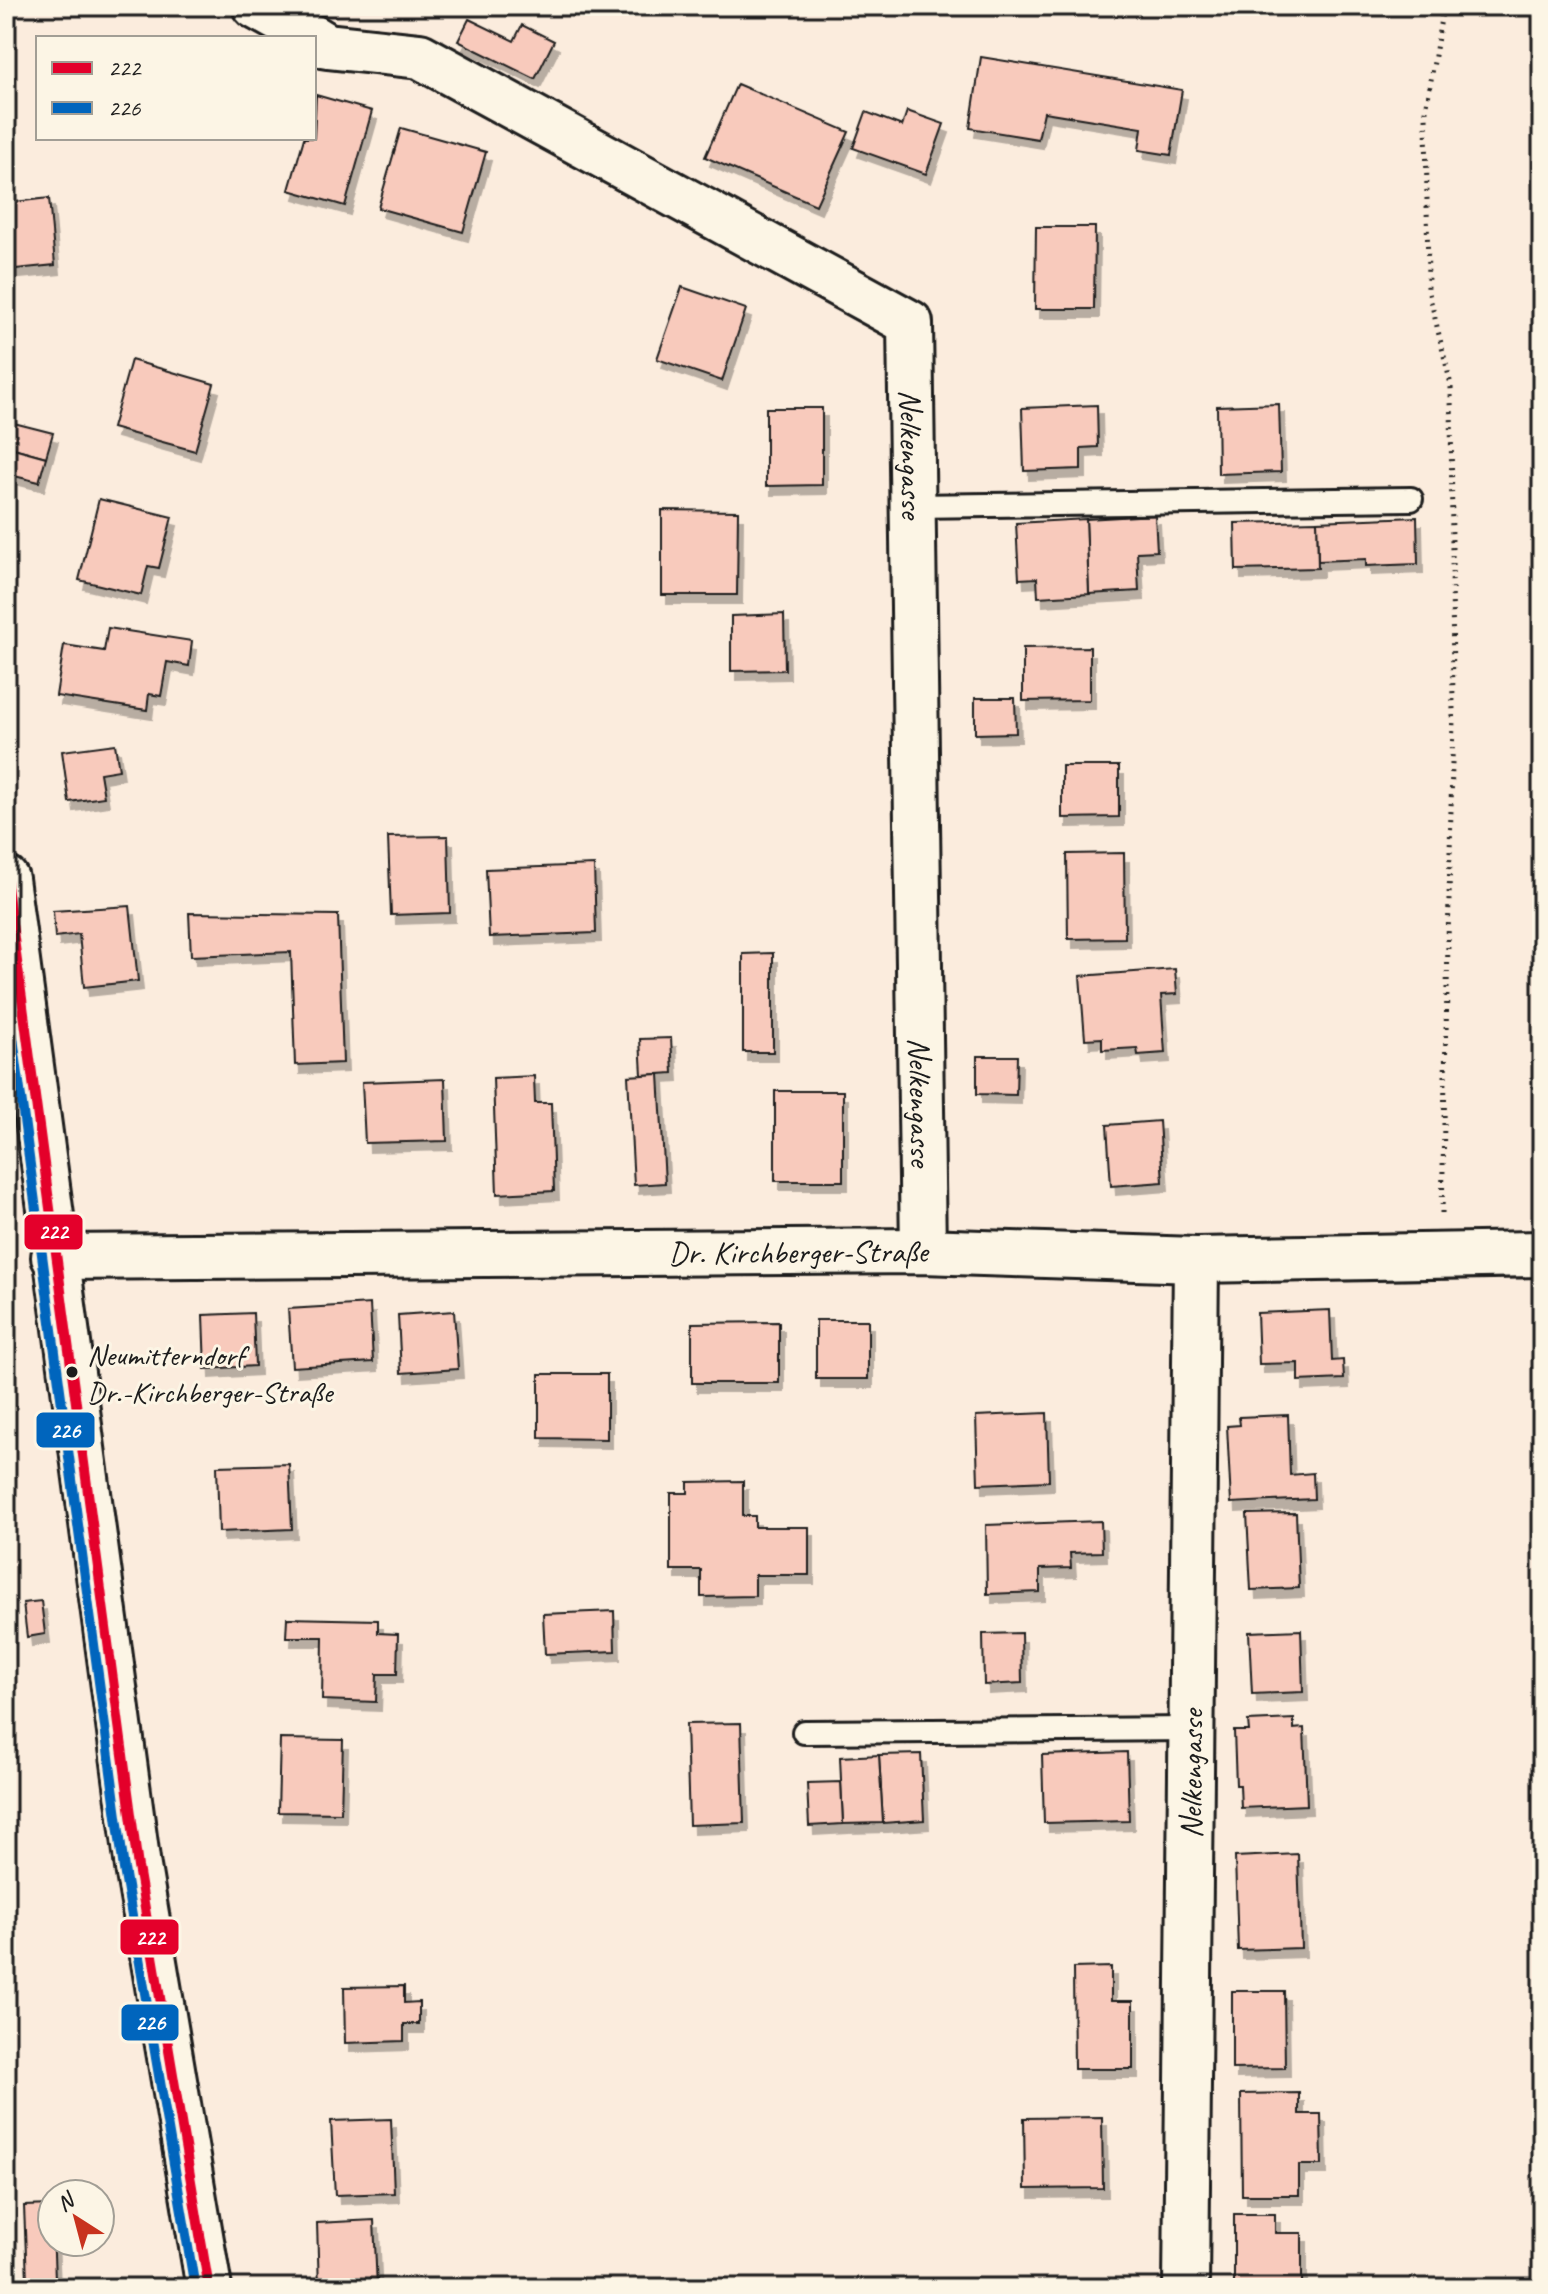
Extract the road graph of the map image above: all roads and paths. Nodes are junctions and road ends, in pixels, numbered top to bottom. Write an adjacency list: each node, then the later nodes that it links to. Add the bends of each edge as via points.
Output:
1 (255, 6): 3 (street, Nelkengasse)
2 (1443, 6): 10 (path, via 1426,125 1428,289 1451,385 1453,719 1442,1218 1423,1227)
3 (310, 36)
4 (316, 39): 6 (street, Nelkengasse, via 327,46 420,56 910,323)
5 (1411, 499): 6 (lane)
6 (912, 506): 8 (street, Nelkengasse)
7 (6, 879): 11 (street)
8 (923, 1251): 11 (street, Dr. Kirchberger-Straße); 12 (street, Dr. Kirchberger-Straße)
9 (1542, 1254): 10 (street, Dr. Kirchberger-Straße)
10 (1400, 1256): 12 (street, Dr. Kirchberger-Straße)
11 (54, 1257): 15 (street, via 138,1867)
12 (1196, 1260): 13 (street, Nelkengasse)
13 (1191, 1729): 14 (lane); 16 (street, Nelkengasse)
14 (804, 1732)
15 (209, 2288)
16 (1186, 2288)

